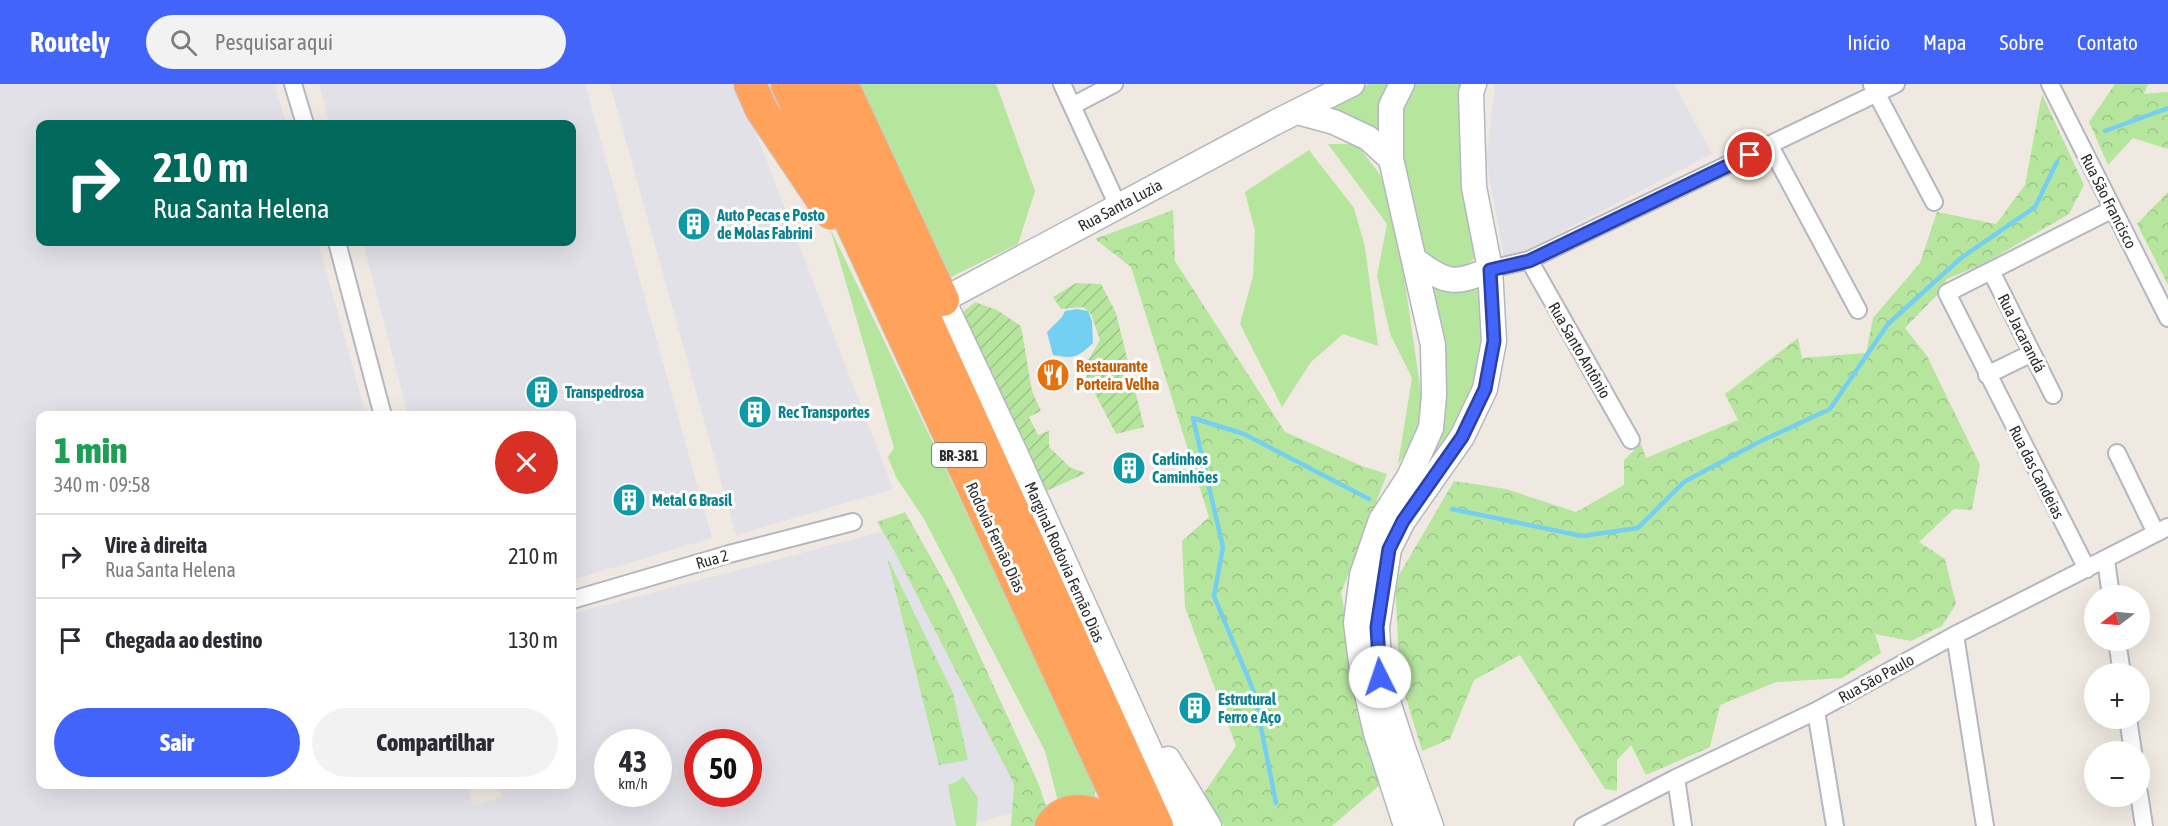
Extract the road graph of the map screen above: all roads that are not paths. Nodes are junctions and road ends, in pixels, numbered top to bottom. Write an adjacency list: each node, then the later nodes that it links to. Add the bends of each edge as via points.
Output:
1 (293, 84): 16 (street)
2 (750, 84): 27 (highway, via 767,118)
3 (788, 84): 27 (highway, Rodovia Fernão Dias / BR-381)
4 (818, 84): 51 (highway, Rodovia Fernão Dias / BR-381)
5 (843, 84): 28 (highway, BR-381)
6 (1062, 84): 14 (street)
7 (1114, 84): 14 (street)
8 (1352, 84): 15 (main road, Rua Santa Luzia)
9 (1402, 84): 18 (main road, via 1391,106)
10 (1474, 84): 25 (main road, via 1474,188)
11 (1896, 84): 13 (street)
12 (2050, 84): 21 (street, Rua São Francisco)
13 (1874, 89): 17 (street); 19 (street)
14 (1072, 106): 20 (street)
15 (1297, 112): 18 (main road, via 1368,138); 20 (main road, Rua Santa Luzia)
16 (304, 120)
17 (1770, 146): 24 (street); 29 (street)
18 (1391, 159): 23 (main road)
19 (1934, 202)
20 (1118, 206): 28 (main road, Rua Santa Luzia)
21 (2113, 209): 26 (street); 30 (street, Rua São Francisco)
22 (338, 246): 34 (street)
23 (1414, 259): 25 (main road, via 1444,279 1460,281); 54 (main road, via 1433,345 1431,428 1409,477 1381,520 1362,575 1356,623 1376,733)
24 (1529, 261): 25 (street); 35 (street, Rua Santo Antônio)
25 (1490, 270): 55 (main road, via 1494,341 1485,389 1462,437 1403,521 1389,549 1377,627 1380,677)
26 (1991, 271): 31 (street, Rua Jacarandá); 32 (street, Rua das Candeias, via 1947,293)
27 (880, 285): 50 (highway, Rodovia Fernão Dias / BR-381)
28 (943, 300): 44 (main road, Marginal Rodovia Fernão Dias / BR-381)
29 (1858, 310)
30 (2168, 318)
31 (2032, 353): 32 (street); 33 (street, Rua Jacarandá)
32 (1987, 375): 40 (street, Rua das Candeias)
33 (2053, 395)
34 (382, 411)
35 (1631, 440)
36 (2117, 453): 38 (street)
37 (853, 522): 42 (street, Rua 2)
38 (2162, 530): 39 (street, Rua São Paulo)
39 (2106, 560): 40 (street, Rua São Paulo); 41 (street)
40 (2087, 569): 43 (street, Rua São Paulo)
41 (2109, 585)
42 (576, 599)
43 (1955, 635): 45 (street, Rua São Paulo); 59 (street)
44 (1108, 657): 52 (main road, Marginal Rodovia Fernão Dias / BR-381); 53 (main road)
45 (1816, 711): 46 (street, Rua São Paulo); 58 (street)
46 (1676, 778): 56 (street, Rua São Paulo); 57 (street)
47 (2141, 807): 60 (street)
48 (1051, 826): 49 (highway, via 1071,811 1094,813)
49 (1114, 826)
50 (1130, 826)
51 (1157, 826)
52 (1184, 826)
53 (1209, 826)
54 (1406, 826)
55 (1431, 826)
56 (1583, 826)
57 (1683, 826)
58 (1835, 826)
59 (1985, 826)
60 (2144, 826)

